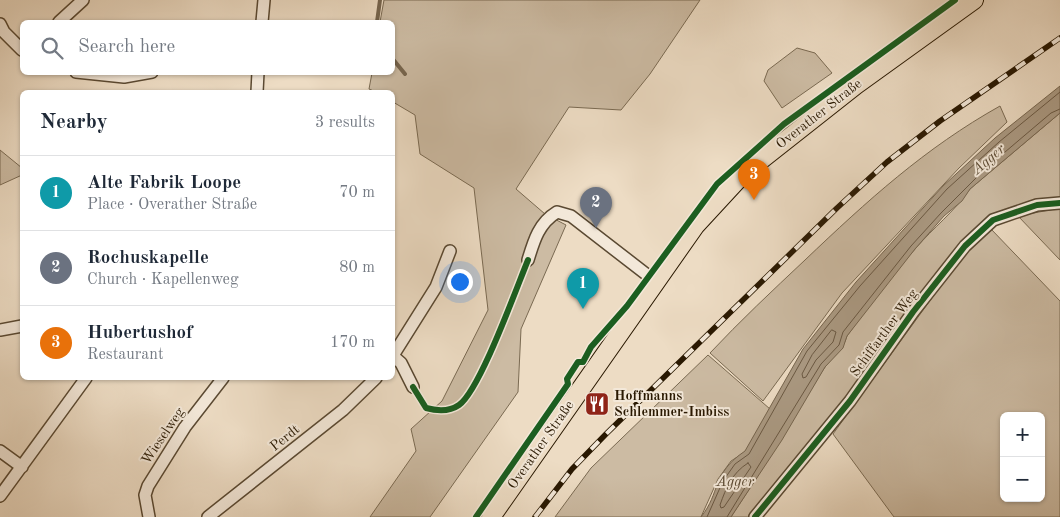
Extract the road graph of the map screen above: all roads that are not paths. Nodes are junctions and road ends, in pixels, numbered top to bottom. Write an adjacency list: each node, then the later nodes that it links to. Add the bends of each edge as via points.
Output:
1 (83, 0): 4 (street)
2 (264, 0): 5 (street)
3 (974, 0): 15 (main road, Overather Straße, via 856,85 743,174 695,226)
4 (61, 20)
5 (262, 20)
6 (0, 24): 7 (street)
7 (20, 48)
8 (105, 75): 9 (street)
9 (135, 75)
10 (258, 75): 11 (street)
11 (257, 90)
12 (1060, 203): 30 (street, Schiffarther Weg, via 1037,205 993,220 965,246 850,401)
13 (450, 251): 18 (street, via 436,287)
14 (528, 260): 15 (street, via 534,238 546,218 557,212 571,216)
15 (655, 281): 29 (main road, Overather Straße)
16 (20, 326): 17 (street)
17 (0, 330)
18 (395, 353)
19 (395, 358): 23 (street)
20 (85, 380): 25 (street)
21 (221, 380): 27 (street, Wieselweg, via 185,427 148,486 145,495)
22 (374, 380): 28 (street, Perdt, via 343,410)
23 (413, 387)
24 (0, 451): 25 (street)
25 (22, 467): 26 (street)
26 (0, 496)
27 (149, 517)
28 (208, 517)
29 (490, 517)
30 (755, 517)

